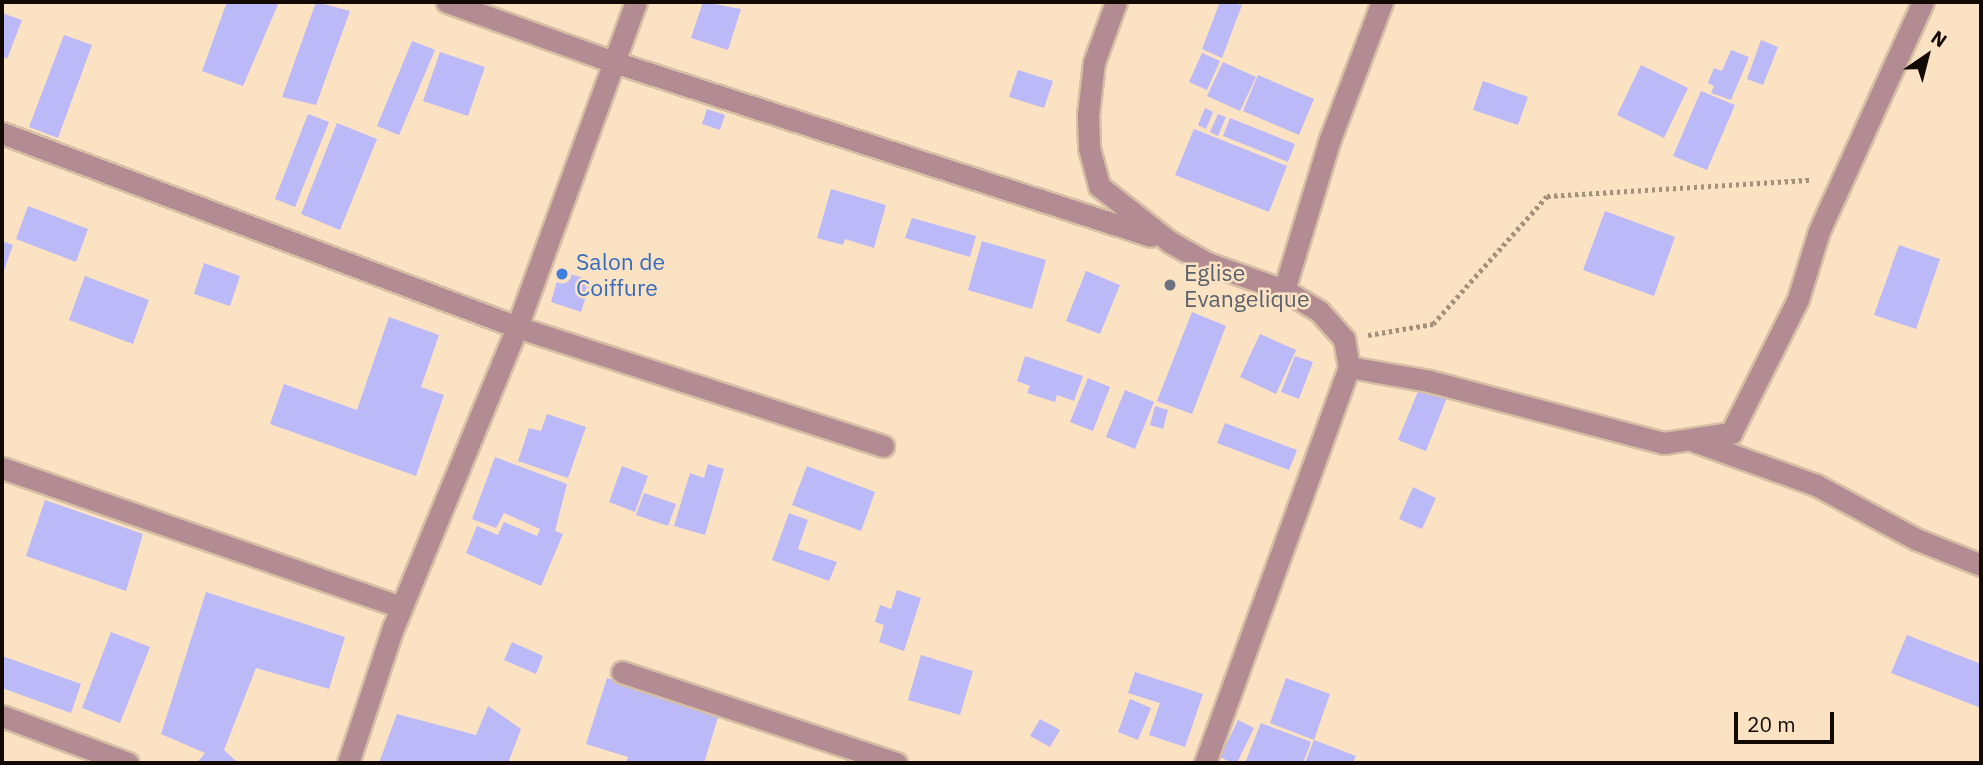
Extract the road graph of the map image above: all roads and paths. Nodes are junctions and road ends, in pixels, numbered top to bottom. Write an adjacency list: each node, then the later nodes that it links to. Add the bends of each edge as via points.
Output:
1 (447, 2): 6 (street)
2 (636, 2): 6 (street)
3 (1116, 2): 9 (street, via 1094,62 1089,148 1099,186)
4 (1381, 2): 10 (street, via 1330,139)
5 (1923, 2): 8 (street)
6 (614, 62): 9 (street); 11 (street)
7 (2, 133): 11 (street)
8 (1844, 177): 12 (path, via 1547,196 1433,324); 14 (street, via 1819,231 1798,299 1731,433)
9 (1170, 242): 10 (street, via 1220,268)
10 (1284, 290): 12 (street, via 1319,312)
11 (517, 327): 15 (street); 18 (street)
12 (1344, 339): 13 (street)
13 (1349, 368): 14 (street, via 1429,381 1664,443); 24 (street)
14 (1694, 441): 17 (street, via 1816,485 1916,539)
15 (883, 446)
16 (2, 468): 18 (street)
17 (1981, 565)
18 (402, 607): 22 (street)
19 (622, 672): 23 (street)
20 (2, 716): 21 (street)
21 (128, 763)
22 (348, 763)
23 (896, 763)
24 (1205, 763)

